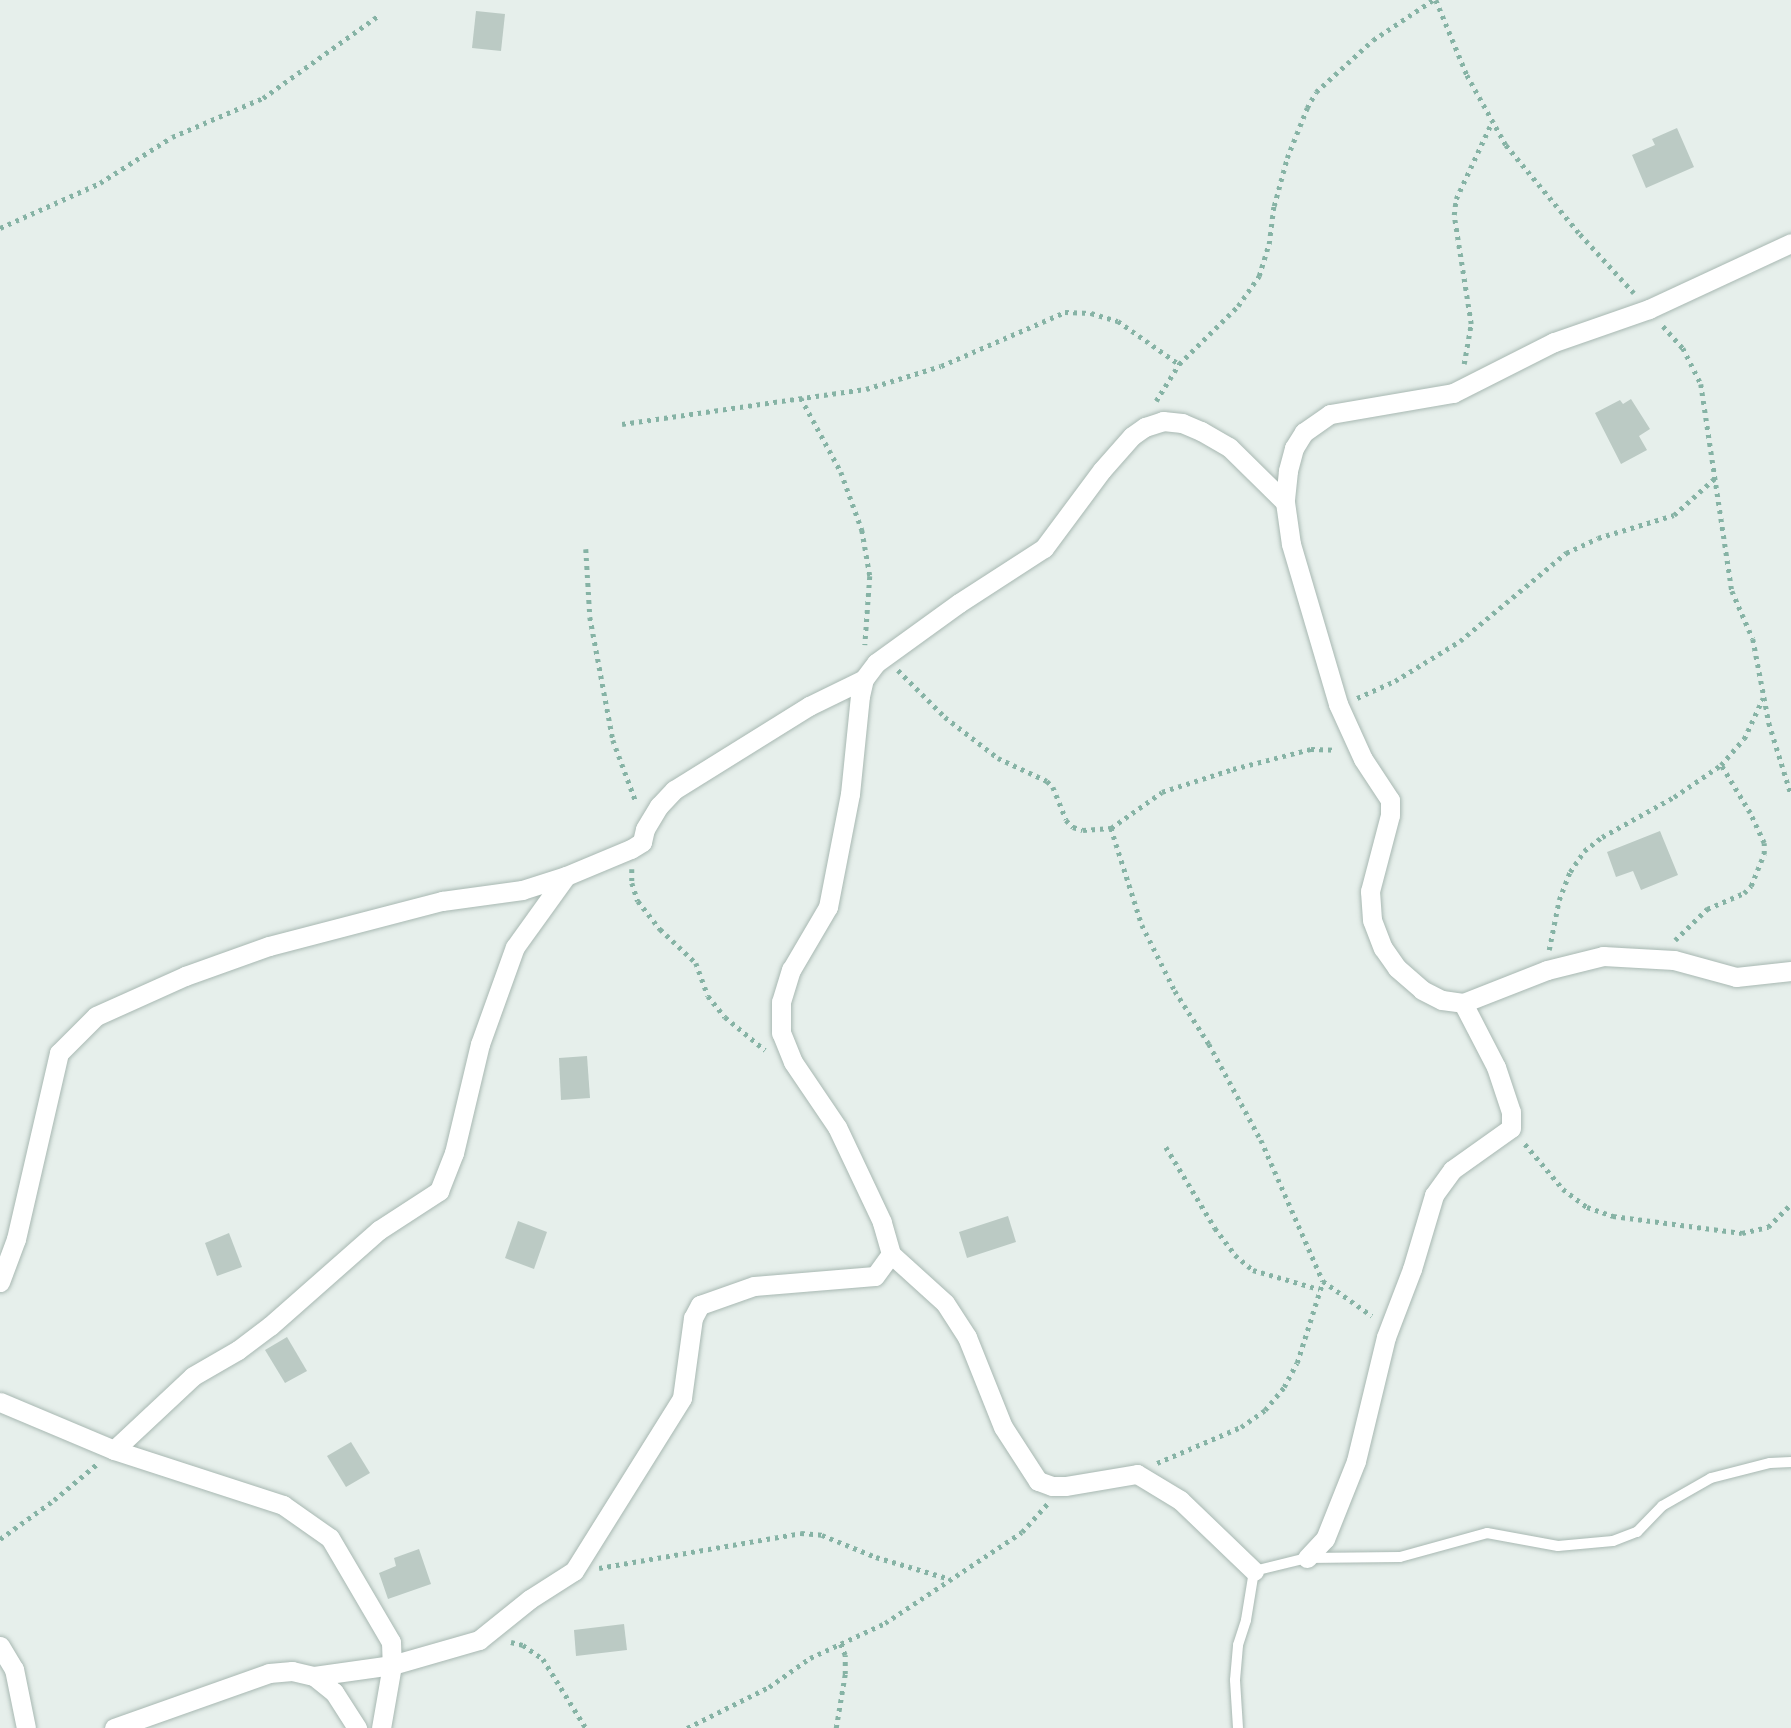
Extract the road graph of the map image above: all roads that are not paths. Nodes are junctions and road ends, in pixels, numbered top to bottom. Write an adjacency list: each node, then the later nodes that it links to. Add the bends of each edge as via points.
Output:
1 (1791, 243): 2 (street, via 1649,309 1554,342 1453,393 1330,414 1304,432 1294,448)
2 (1285, 502): 3 (street, via 1229,447 1201,431 1182,422 1163,421 1145,427 1102,471 1044,548 885,656); 6 (street, via 1294,554 1338,705 1363,759 1390,800 1370,891 1372,920 1397,968 1422,990 1441,1000)
3 (866, 676): 4 (street, via 674,790 643,835); 7 (street, via 828,907 791,971 781,1002 781,1033 793,1062 837,1127 883,1222)
4 (566, 876): 8 (street, via 522,890 393,912 269,946 185,976 96,1016 59,1054 16,1239); 10 (street, via 515,947 480,1044 454,1153 439,1191 379,1230 270,1326 193,1376)
5 (1791, 971): 6 (street, via 1736,977 1658,958 1603,956 1547,970)
6 (1463, 1003): 12 (street, via 1496,1066 1511,1112 1511,1128 1443,1180 1426,1215 1412,1269 1386,1336 1356,1461 1325,1539)
7 (891, 1254): 13 (street, via 944,1303 967,1337 1003,1427 1038,1481 1065,1486 1137,1474 1180,1500); 15 (street, via 875,1276 754,1286 700,1305 693,1318 682,1398 574,1571 479,1640)
8 (0, 1283)
9 (0, 1402): 10 (street)
10 (114, 1450): 15 (street, via 283,1505 309,1520 330,1538 382,1623 391,1642)
11 (1791, 1462): 12 (lane, via 1711,1478 1662,1506 1637,1532 1613,1541 1558,1546 1488,1533 1400,1557)
12 (1307, 1559): 13 (lane)
13 (1254, 1571): 21 (lane, via 1238,1645)
14 (0, 1646): 17 (street, via 14,1669)
15 (392, 1665): 16 (street); 20 (street)
16 (314, 1676): 18 (street, via 292,1671 269,1673); 19 (street, via 334,1692)
17 (26, 1728)
18 (114, 1728)
19 (357, 1728)
20 (381, 1728)
21 (1238, 1728)

